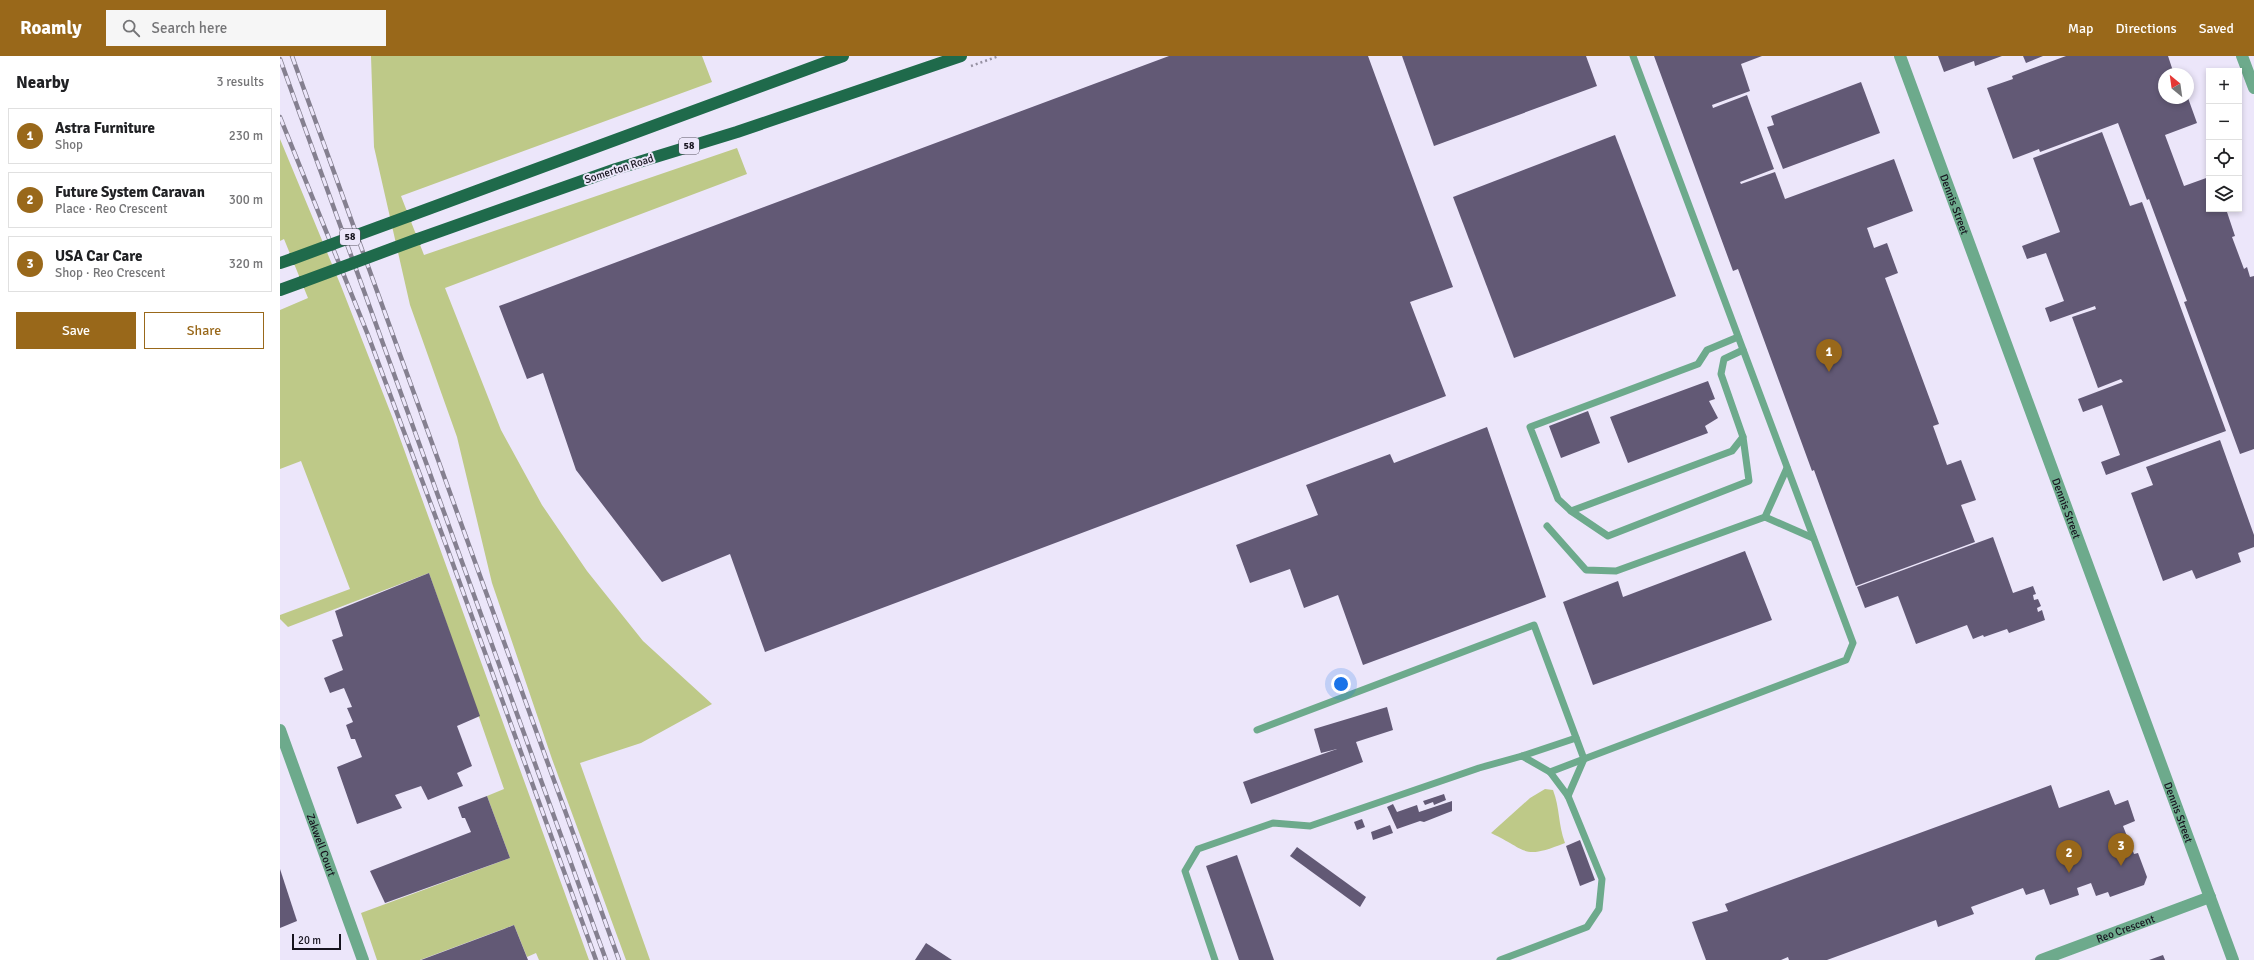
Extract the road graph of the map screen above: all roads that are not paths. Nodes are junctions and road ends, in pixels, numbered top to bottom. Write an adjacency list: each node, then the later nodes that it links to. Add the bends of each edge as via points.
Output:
1 (844, 56): 7 (main road, 58, bridge)
2 (961, 56): 8 (main road, Somerton Road / 58, bridge, via 737,132 616,169)
3 (1633, 56): 9 (lane)
4 (1900, 56): 24 (street, Dennis Street)
5 (2242, 56): 6 (street)
6 (2254, 88)
7 (280, 263)
8 (280, 290)
9 (1738, 337): 10 (lane); 13 (lane, via 1707,350 1698,364 1530,426 1558,499)
10 (1743, 350): 11 (lane, via 1724,360 1720,374); 12 (lane)
11 (1743, 437): 13 (lane, via 1732,452); 13 (lane, via 1749,481 1608,536)
12 (1787, 468): 14 (lane); 16 (lane)
13 (1571, 511)
14 (1765, 517): 15 (lane, via 1616,571 1586,570); 16 (lane)
15 (1547, 526)
16 (1813, 538): 21 (lane, via 1853,643 1846,660)
17 (280, 730): 25 (street, Zakwell Court)
18 (1257, 730): 19 (lane, via 1534,625)
19 (1576, 738): 20 (lane); 21 (lane)
20 (1522, 756): 22 (lane); 26 (lane, via 1479,768 1310,826 1273,823 1198,849 1185,871)
21 (1584, 759): 22 (lane); 23 (lane)
22 (1550, 772): 23 (lane)
23 (1568, 796): 27 (lane, via 1602,879 1600,909 1587,927)
24 (2210, 897): 28 (street, Reo Crescent); 29 (street, Dennis Street)
25 (359, 959)
26 (1215, 960)
27 (1500, 960)
28 (2041, 960)
29 (2233, 960)

